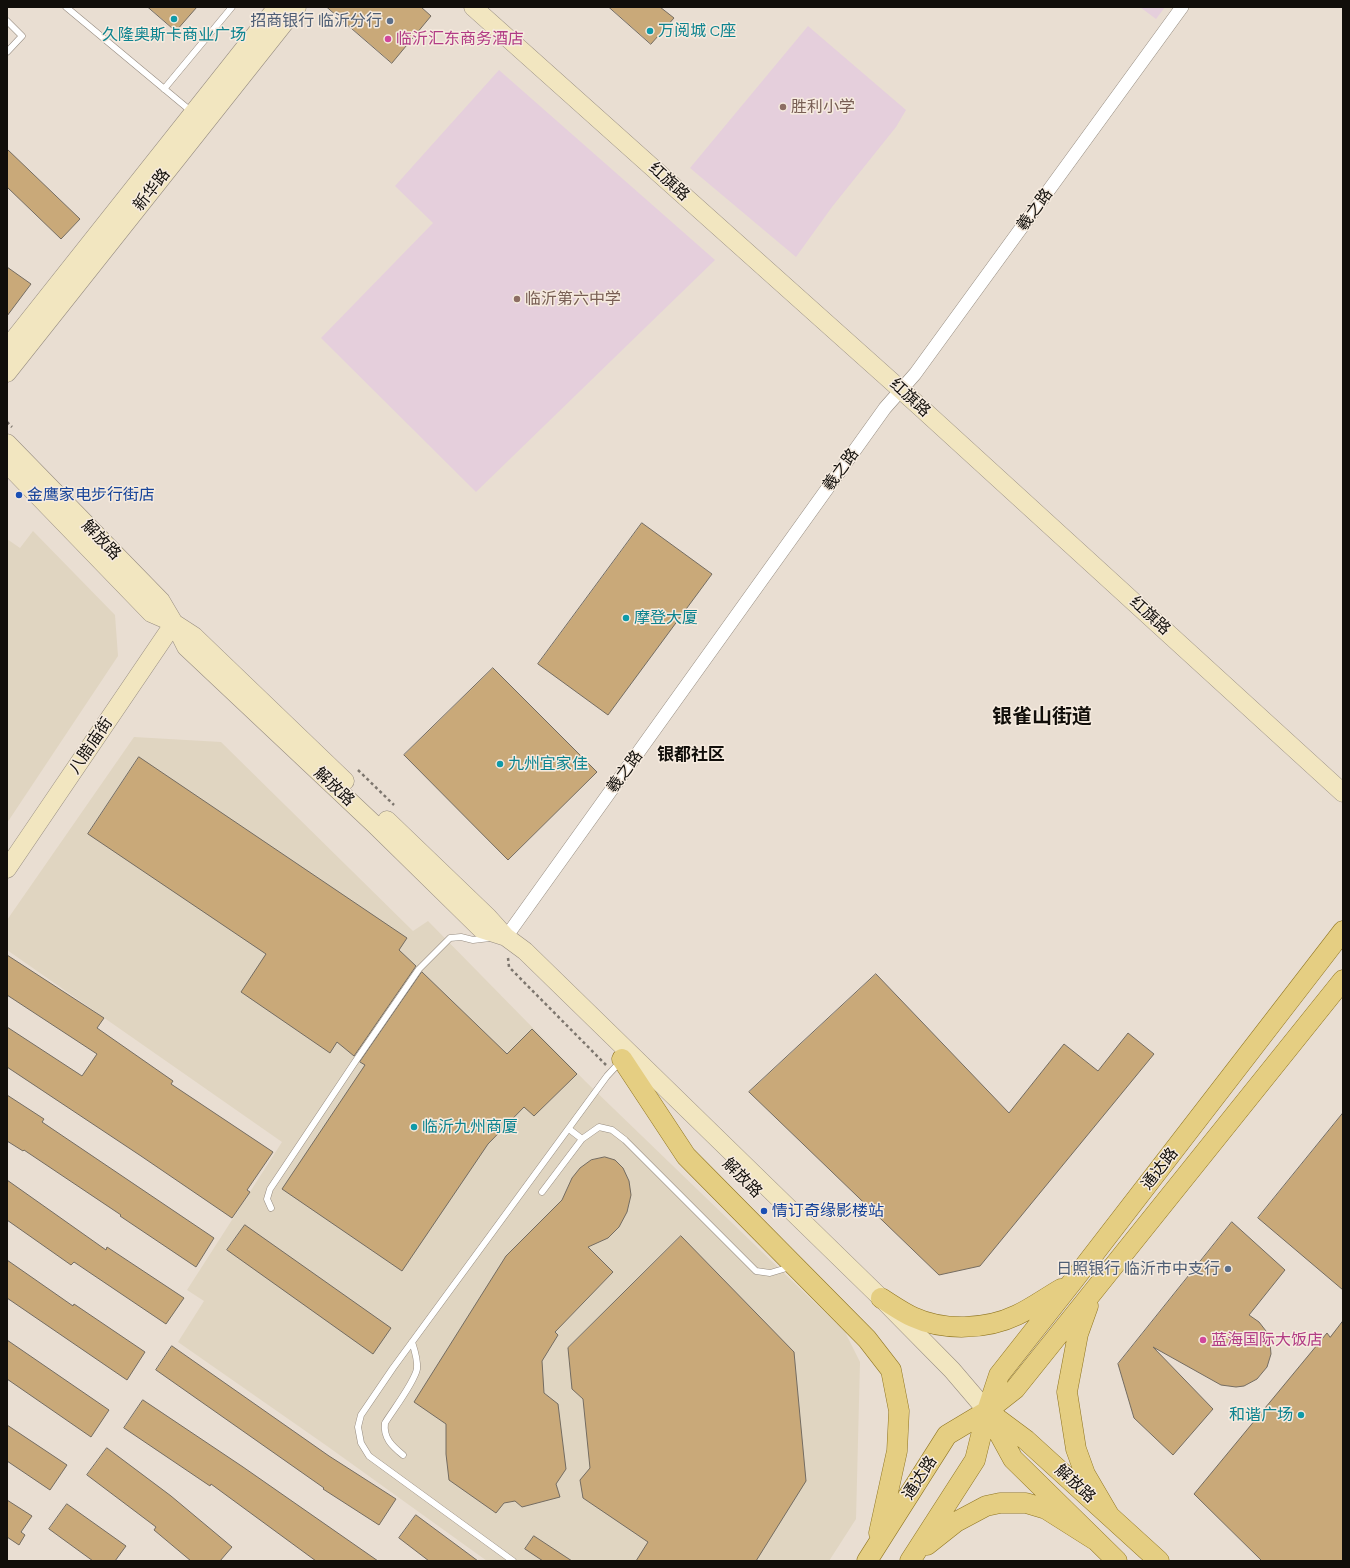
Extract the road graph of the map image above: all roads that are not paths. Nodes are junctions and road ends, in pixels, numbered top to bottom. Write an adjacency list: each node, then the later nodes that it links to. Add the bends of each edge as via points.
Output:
1 (66, 7): 9 (lane)
2 (232, 7): 9 (lane)
3 (277, 7): 10 (main road, 新华路)
4 (297, 7): 12 (main road, 新华路)
5 (473, 7): 13 (main road, 红旗路)
6 (1182, 7): 13 (street, 羲之路)
7 (7, 21): 8 (lane, via 22,36)
8 (7, 52)
9 (164, 89): 10 (lane)
10 (193, 113): 11 (main road, 新华路)
11 (7, 348)
12 (7, 373)
13 (902, 390): 17 (main road, 红旗路); 20 (street, 羲之路, via 885,408)
14 (7, 443): 16 (main road, 解放路, via 161,601)
15 (7, 464): 16 (main road, 解放路, via 151,614)
16 (174, 623): 18 (main road, 八腊庙街); 20 (main road, 解放路, via 186,647 375,825 481,930)
17 (1343, 793)
18 (7, 869)
19 (1343, 931): 28 (main road, 通达路)
20 (506, 937): 22 (main road, 解放路, via 519,957); 26 (lane, via 473,940 450,938 420,969 270,1189 267,1199); 30 (main road, 解放路, via 525,951)
21 (1343, 980): 29 (main road, 通达路)
22 (617, 1065): 23 (lane); 27 (main road, via 686,1156); 32 (main road, 解放路, via 945,1378)
23 (569, 1129): 24 (lane); 31 (lane)
24 (582, 1140): 25 (lane); 27 (lane, via 599,1127 612,1130 756,1271 770,1273)
25 (542, 1192)
26 (270, 1208)
27 (794, 1266): 36 (main road, via 867,1339 891,1370 899,1411 897,1451)
28 (1073, 1281): 30 (main road, via 1016,1316 960,1328 938,1325 913,1317); 32 (main road, 通达路, via 999,1375)
29 (1093, 1292): 32 (main road, 通达路, via 1015,1389); 34 (main road, via 1078,1334 1067,1392 1076,1449 1085,1474)
30 (881, 1298): 32 (main road, 解放路, via 952,1370)
31 (412, 1342): 33 (lane, via 417,1370 385,1423 384,1430 391,1445); 37 (lane, via 361,1415 358,1428 361,1443 370,1456)
32 (987, 1412): 34 (main road, 解放路, via 1026,1440); 35 (main road, 解放路, via 1013,1459); 36 (main road, 通达路, via 947,1435); 38 (main road, 通达路, via 975,1460)
33 (403, 1455)
34 (1109, 1514): 41 (main road, 解放路)
35 (1095, 1540): 39 (main road, via 1046,1509 1026,1503 1000,1503 986,1506 956,1522 928,1544); 40 (main road, 解放路)
36 (872, 1553)
37 (513, 1561)
38 (910, 1561)
39 (915, 1561)
40 (1117, 1561)
41 (1158, 1561)

